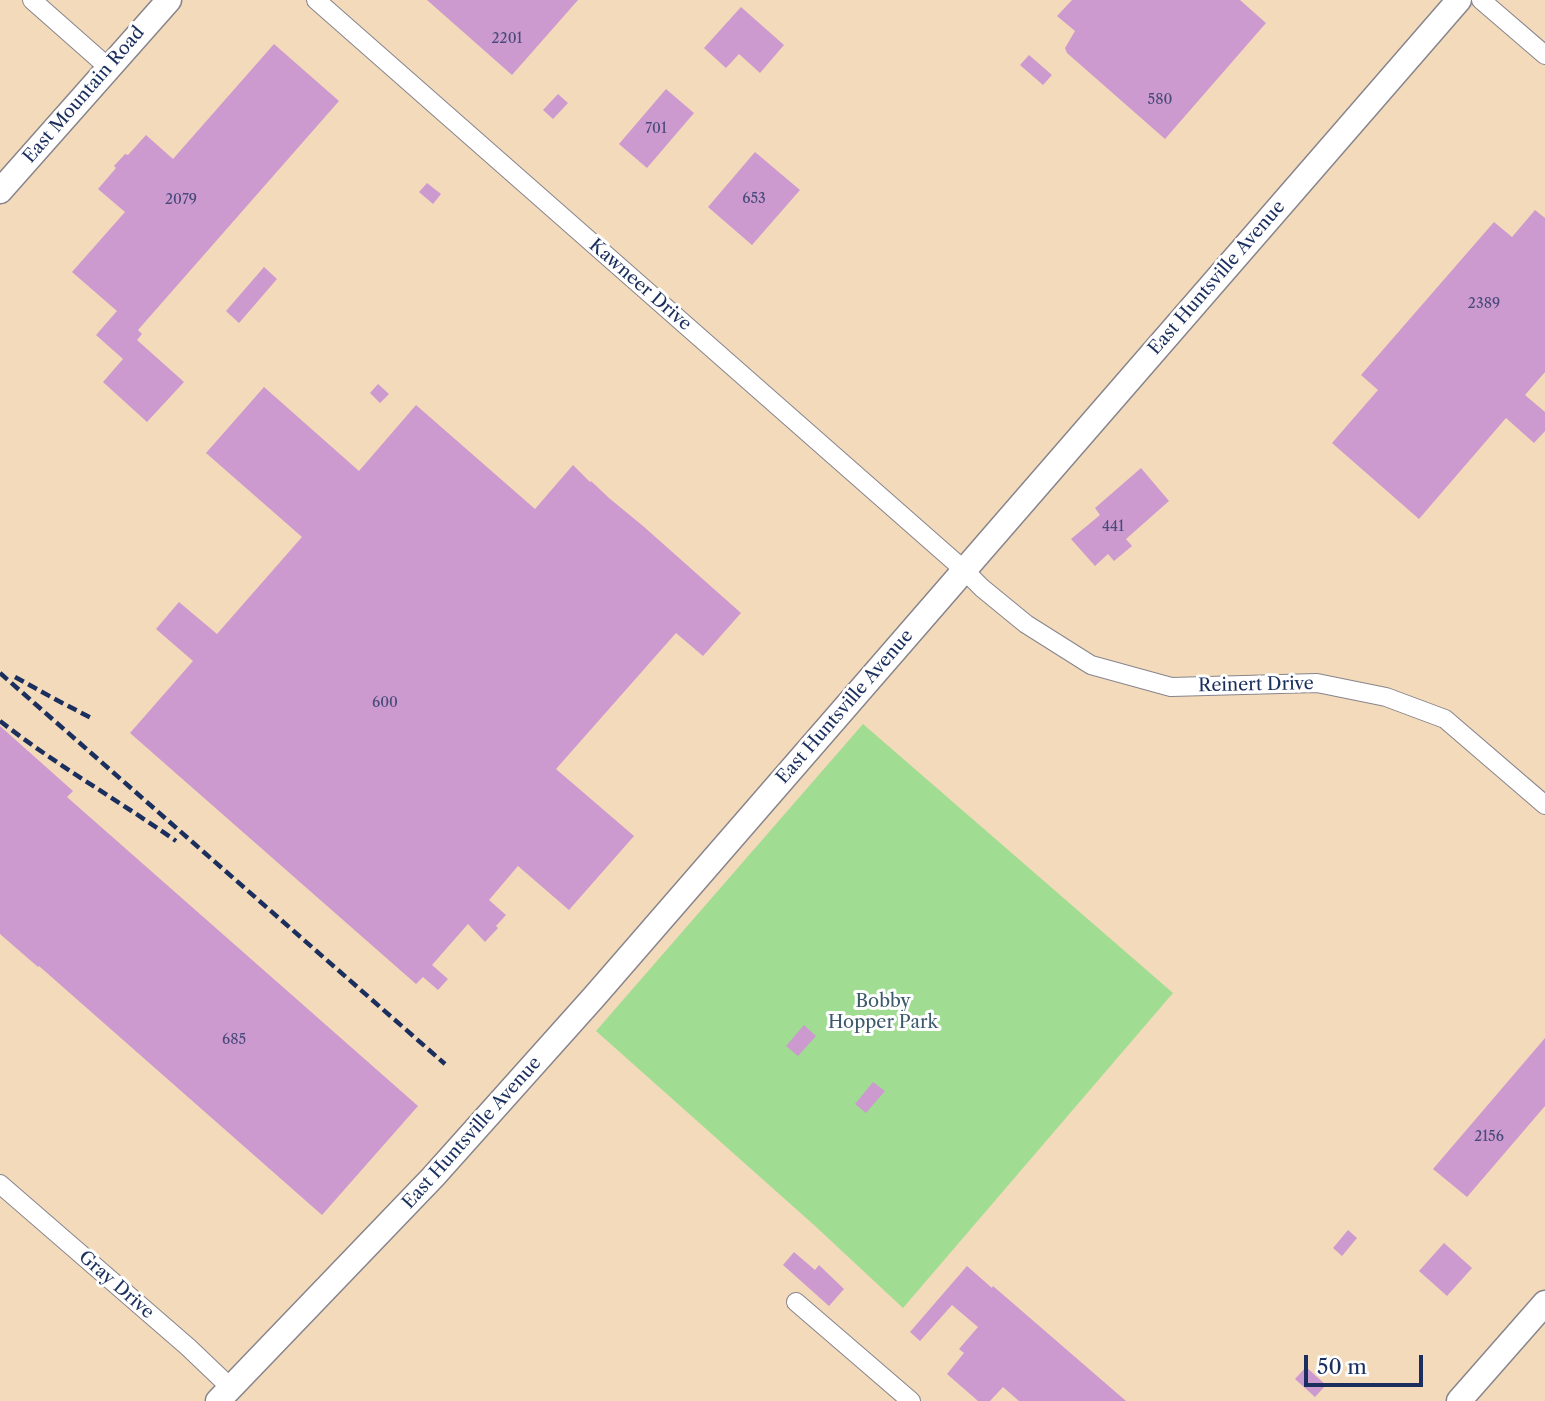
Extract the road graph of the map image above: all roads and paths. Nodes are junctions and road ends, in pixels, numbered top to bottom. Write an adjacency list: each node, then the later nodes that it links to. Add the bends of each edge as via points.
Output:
1 (32, 0): 7 (street)
2 (169, 0): 7 (main road, East Mountain Road)
3 (316, 0): 9 (street, Kawneer Drive)
4 (1459, 0): 9 (main road, East Huntsville Avenue)
5 (1481, 0): 6 (street)
6 (1545, 55)
7 (108, 68): 8 (main road, East Mountain Road)
8 (0, 191)
9 (964, 570): 10 (street, Reinert Drive, via 1026,624 1091,665 1171,687 1317,683 1386,697 1445,719); 14 (main road, East Huntsville Avenue, via 433,1177)
10 (1545, 805)
11 (0, 1184): 14 (street, Gray Drive, via 188,1347)
12 (796, 1302): 15 (street)
13 (1545, 1303): 16 (main road)
14 (225, 1394)
15 (911, 1401)
16 (1459, 1401)

